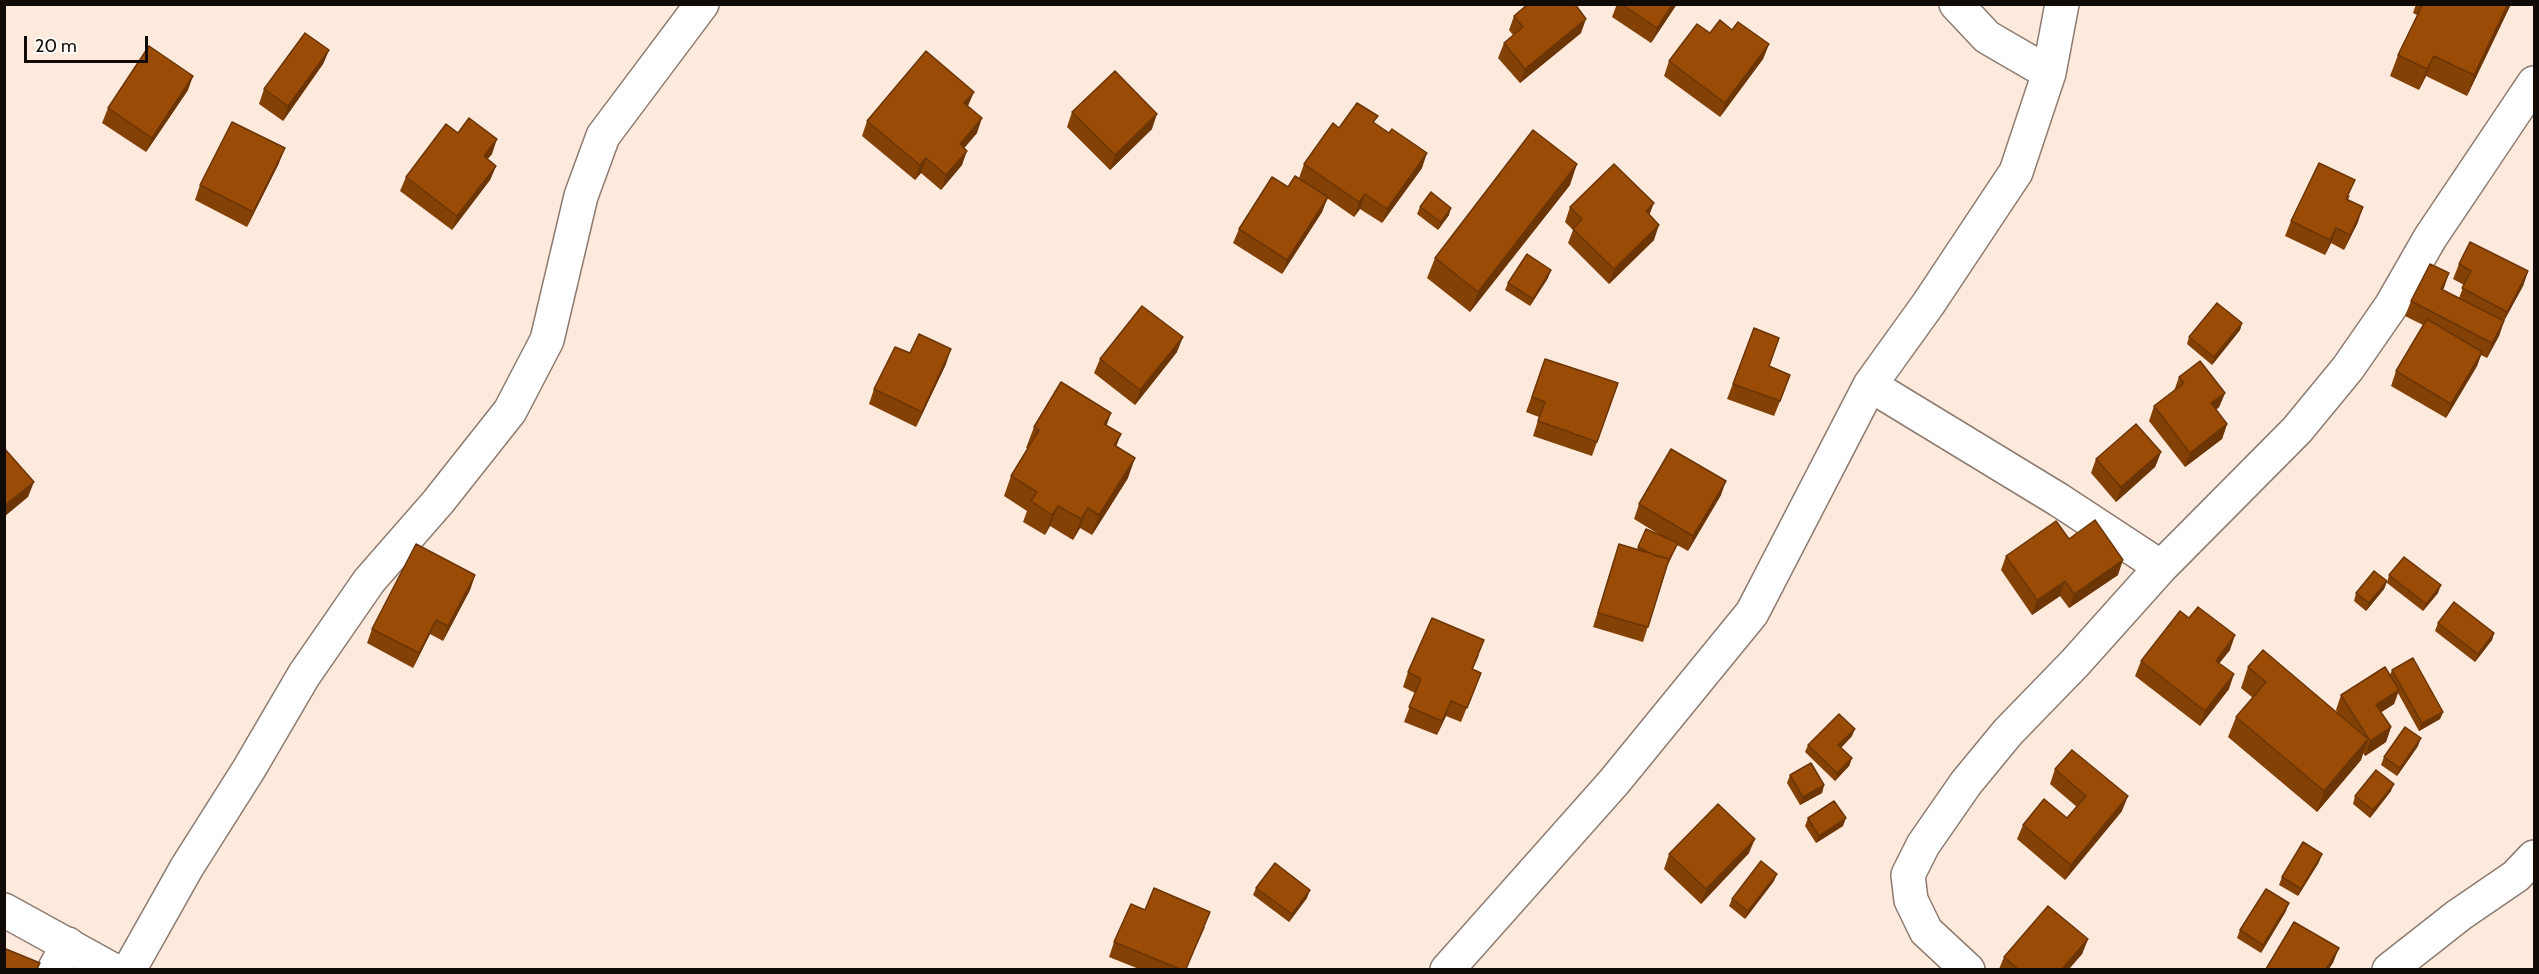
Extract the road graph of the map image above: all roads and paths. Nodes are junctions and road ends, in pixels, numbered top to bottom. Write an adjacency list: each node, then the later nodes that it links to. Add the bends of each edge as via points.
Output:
1 (702, 4): 12 (street, via 603,136 581,196 547,340 510,411 349,609 304,675)
2 (1956, 4): 4 (street, via 1987,37)
3 (2062, 4): 4 (street)
4 (2049, 72): 6 (street, via 2016,172)
5 (2535, 83): 7 (street, via 2348,368 2297,430)
6 (1870, 385): 7 (street); 13 (street, via 1752,613 1614,782)
7 (2161, 567): 14 (street, via 1966,783 1923,844 1908,875 1911,900 1926,931)
8 (2535, 857): 15 (street, via 2516,876)
9 (4, 910): 10 (street)
10 (61, 957): 11 (street)
11 (113, 969)
12 (129, 969)
13 (1447, 969)
14 (1968, 969)
15 (2389, 969)

